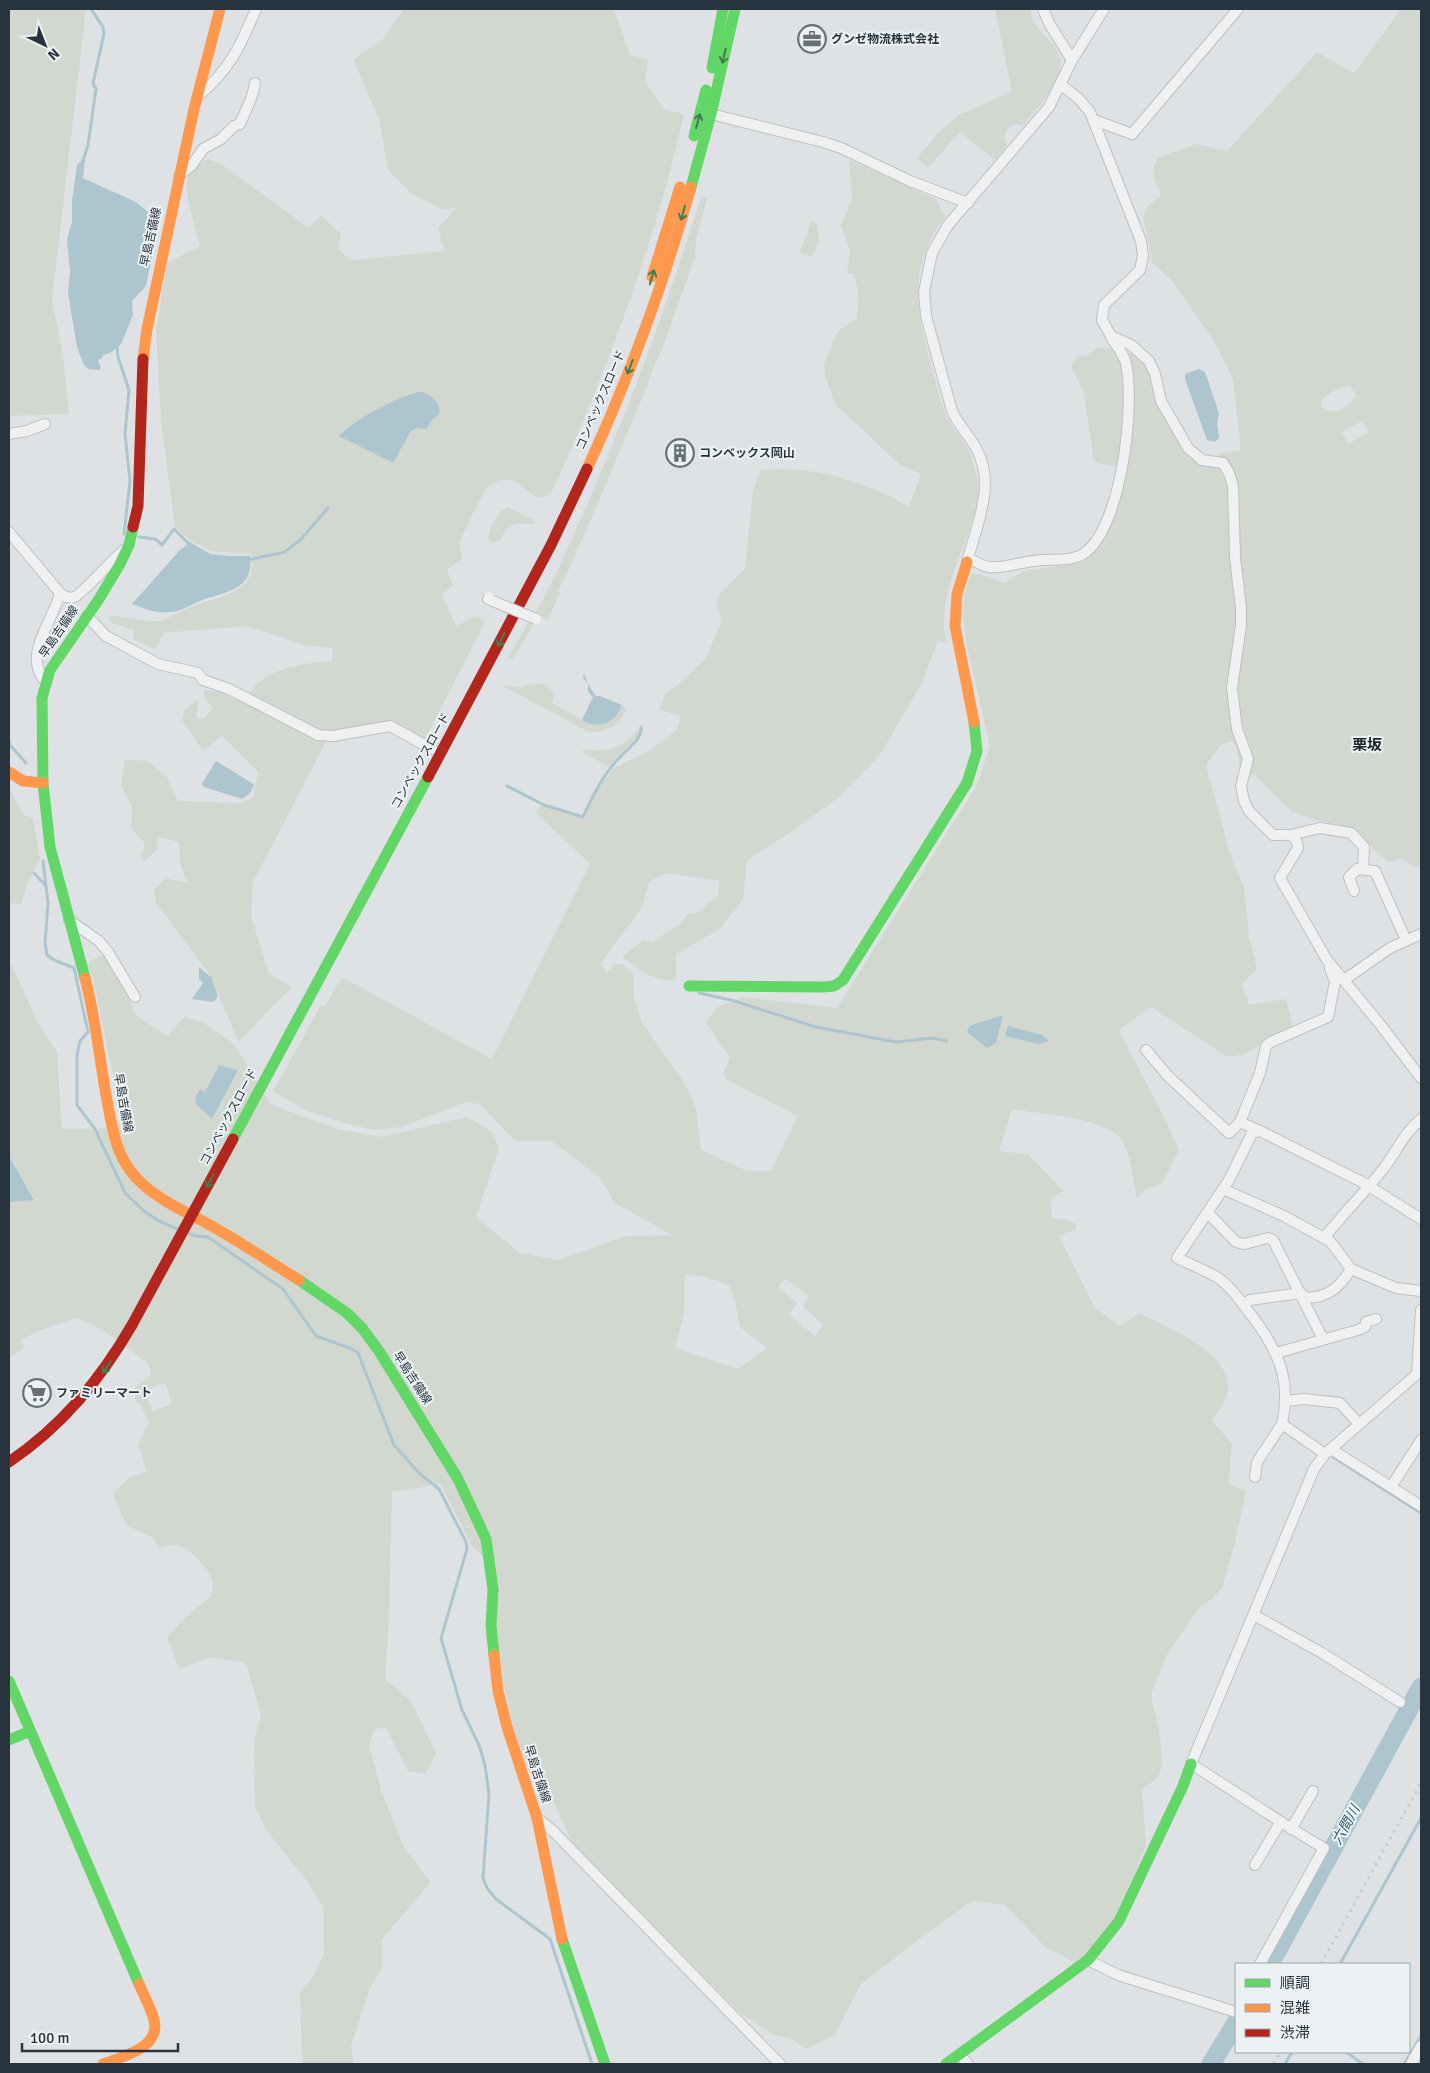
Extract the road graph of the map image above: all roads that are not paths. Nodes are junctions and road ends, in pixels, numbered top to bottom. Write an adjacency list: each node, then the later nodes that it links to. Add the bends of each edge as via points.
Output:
1 (220, 9): 11 (street, 早島吉備線)
2 (256, 9): 11 (street, via 232,60 212,85)
3 (723, 9): 27 (street, コンベックスロード, one-way to 3, via 545,536 620,367 646,297 686,166 711,74)
4 (735, 9): 12 (street, コンベックスロード, one-way to 12)
5 (1043, 9): 8 (street)
6 (1104, 9): 8 (street)
7 (1238, 9): 13 (street, via 1132,134)
8 (1072, 60): 10 (street)
9 (255, 83): 14 (street, via 253,97 240,124 203,149)
10 (1060, 84): 13 (street, via 1079,99); 15 (street, via 1049,107)
11 (197, 96): 14 (street, 早島吉備線)
12 (711, 114): 15 (street, via 841,148 910,181); 45 (street, コンベックスロード, one-way to 45, via 656,301 599,443 551,545 478,685)
13 (1094, 120): 16 (street, via 1141,242 1143,256 1140,270 1102,310 1102,320)
14 (178, 177): 20 (street, 早島吉備線, via 143,352 138,506)
15 (968, 203): 21 (street, via 948,226 932,253 924,292 927,318 952,411 978,450 984,467 984,502)
16 (1111, 336): 21 (street, via 1125,361 1129,394 1125,454 1100,535 1085,553 1064,559 990,568); 30 (street, via 1131,345 1149,361 1161,401 1188,448 1202,460 1223,463 1229,472 1233,486 1241,625 1232,688 1237,729 1248,759 1240,786 1249,811 1273,835)
17 (45, 424): 18 (street)
18 (9, 434)
19 (9, 532): 22 (street)
20 (129, 546): 22 (street, via 111,560 80,594 66,597); 24 (street, 早島吉備線)
21 (968, 560): 38 (street, via 957,594 954,626 978,746 976,762 968,783 843,980 834,986 823,987)
22 (60, 593): 26 (street, via 38,644 37,669)
23 (488, 598): 25 (street, bridge)
24 (87, 616): 26 (street, 早島吉備線, via 58,657); 27 (street, via 106,636 158,664 198,673 203,680 228,689 318,735 332,736 390,726)
25 (536, 619)
26 (46, 682): 29 (street, 早島吉備線, via 41,715)
27 (432, 749): 45 (street, コンベックスロード)
28 (9, 772): 29 (street, via 22,781)
29 (44, 783): 33 (street, 早島吉備線, via 50,846)
30 (1291, 835): 31 (street, via 1320,828 1352,832 1364,847); 36 (street, via 1298,848 1280,878)
31 (1364, 869): 32 (street, via 1357,869 1349,877); 35 (street, via 1375,870)
32 (1354, 891)
33 (69, 920): 39 (street, via 99,940); 78 (street, 早島吉備線, via 89,994 115,1138 126,1165 154,1195 237,1241 347,1313 379,1351 458,1479 486,1540 493,1589 491,1626 498,1691)
34 (1421, 934): 35 (street)
35 (1406, 940): 37 (street)
36 (1327, 960): 37 (street); 43 (street, via 1335,982 1328,1017 1266,1046 1260,1073)
37 (1344, 980): 41 (street)
38 (689, 986)
39 (135, 997)
40 (1146, 1050): 43 (street, via 1168,1076 1228,1133)
41 (1421, 1078)
42 (1421, 1119): 46 (street)
43 (1240, 1122): 44 (street)
44 (1260, 1130): 46 (street); 47 (street, via 1252,1133)
45 (228, 1136): 57 (street, コンベックスロード, bridge)
46 (1369, 1186): 49 (street); 50 (street)
47 (1223, 1189): 48 (street); 50 (street)
48 (1208, 1212): 53 (street, via 1236,1242 1272,1240); 54 (street, via 1177,1258 1221,1280)
49 (1421, 1219)
50 (1324, 1238): 51 (street, via 1330,1241)
51 (1351, 1269): 52 (street, via 1396,1288); 53 (street, via 1335,1289 1319,1297)
52 (1421, 1291)
53 (1302, 1295): 54 (street, via 1250,1300); 58 (street)
54 (1243, 1304): 59 (street)
55 (1421, 1310): 60 (street)
56 (1376, 1319): 58 (street, via 1366,1322 1365,1327 1358,1330)
57 (128, 1323): 65 (street, コンベックスロード, via 64,1405); 67 (street, コンベックスロード, one-way to 67, via 112,1361 92,1388 39,1441)
58 (1323, 1339): 59 (street)
59 (1276, 1353): 61 (street, via 1284,1378)
60 (1419, 1375): 63 (street)
61 (1286, 1401): 62 (street); 63 (street, via 1304,1399 1340,1403)
62 (1282, 1424): 66 (street); 68 (street, via 1257,1462)
63 (1359, 1424): 66 (street)
64 (1421, 1440): 69 (street)
65 (9, 1450)
66 (1328, 1451): 69 (street); 71 (street, via 1314,1469)
67 (9, 1462)
68 (1255, 1477)
69 (1391, 1487): 70 (street)
70 (1421, 1506)
71 (1254, 1615): 73 (street); 76 (street)
72 (9, 1681): 74 (street)
73 (1400, 1702)
74 (30, 1731): 75 (street); 87 (street, via 154,2019 154,2035 149,2042)
75 (9, 1740)
76 (1191, 1764): 79 (street); 82 (street, via 1119,1921)
77 (1313, 1790): 80 (street)
78 (537, 1818): 88 (street, 早島吉備線, via 563,1944); 89 (street)
79 (1280, 1823): 80 (street); 81 (street)
80 (1291, 1829): 83 (street, via 1324,1848)
81 (1255, 1865)
82 (1088, 1960): 84 (street, via 1118,1975); 86 (street)
83 (1261, 1963)
84 (1235, 2010)
85 (1421, 2046): 91 (street)
86 (964, 2060): 90 (street)
87 (103, 2064)
88 (605, 2064)
89 (780, 2064)
90 (946, 2064)
91 (1411, 2064)

